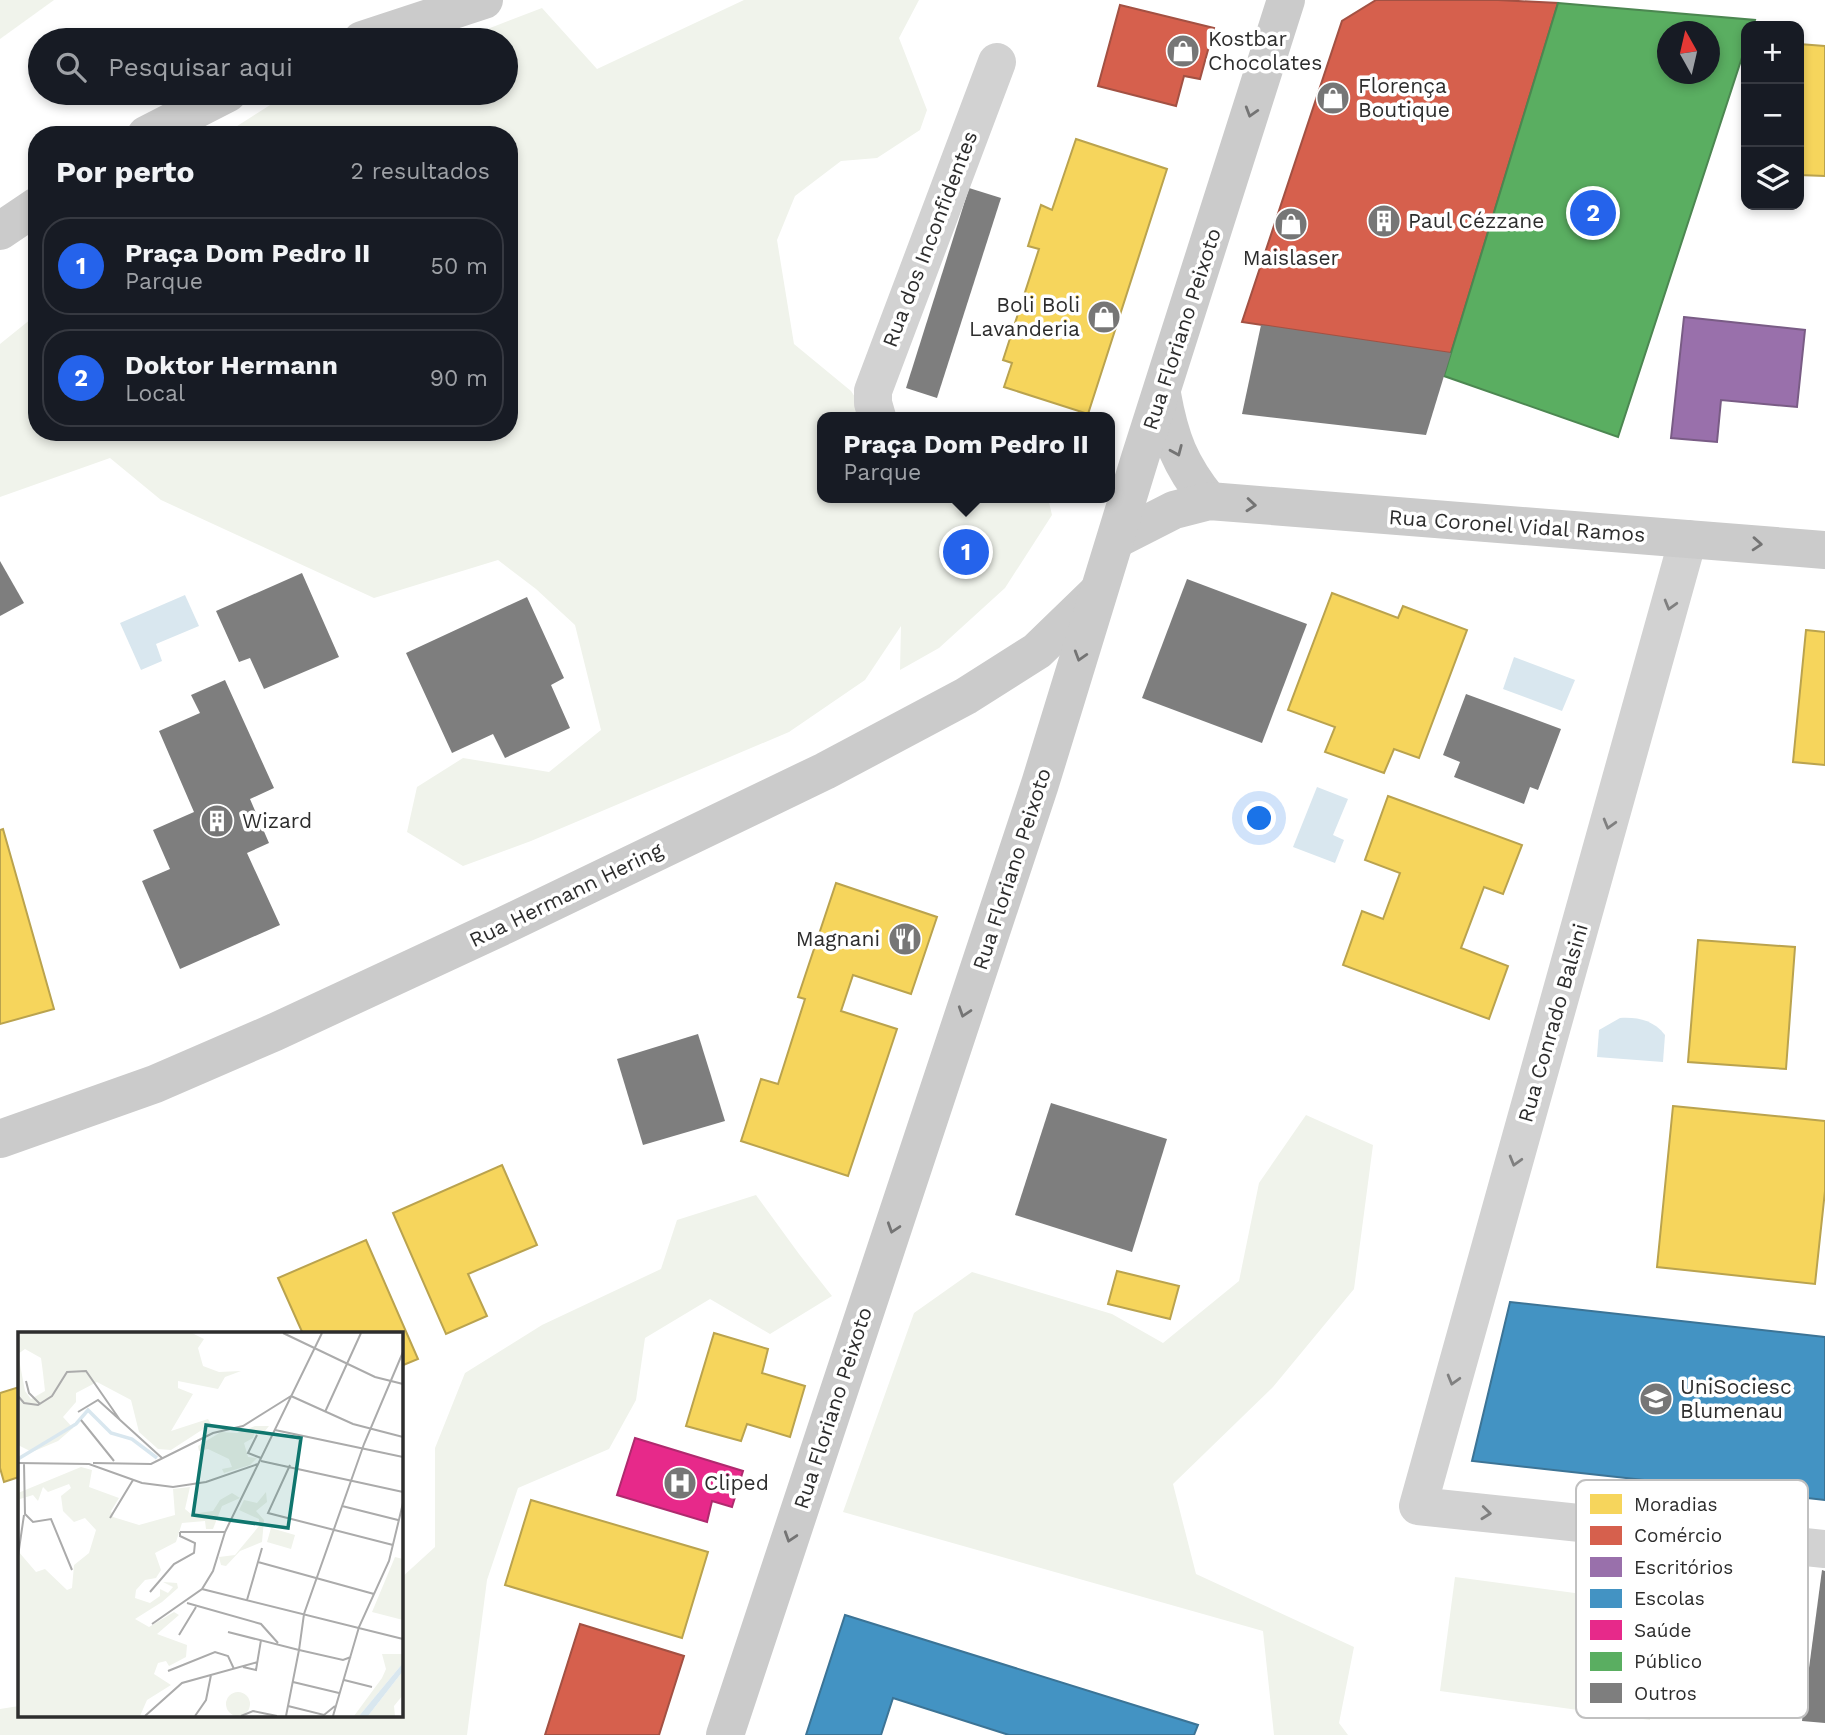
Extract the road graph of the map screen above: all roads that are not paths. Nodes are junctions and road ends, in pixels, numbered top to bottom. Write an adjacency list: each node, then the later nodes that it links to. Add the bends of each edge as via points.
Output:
1 (484, 0): 3 (street)
2 (1286, 0): 9 (street, Rua Floriano Peixoto, one-way to 9)
3 (399, 28)
4 (997, 62): 10 (street, Rua dos Inconfidentes, via 873,391)
5 (205, 105): 6 (street)
6 (164, 126)
7 (28, 212): 8 (street)
8 (0, 231)
9 (1162, 394): 11 (street, Rua Floriano Peixoto); 12 (street, one-way to 12, via 1180,459)
10 (876, 412)
11 (1121, 484): 13 (street, Rua Floriano Peixoto)
12 (1209, 501): 13 (street, Rua Coronel Vidal Ramos, via 1174,510); 14 (street, Rua Coronel Vidal Ramos, one-way to 14)
13 (1117, 539): 16 (street, Rua Floriano Peixoto)
14 (1689, 539): 15 (street, Rua Coronel Vidal Ramos, one-way to 15); 18 (street, Rua Conrado Balsini, one-way to 18, via 1418,1506)
15 (1825, 550)
16 (1099, 591): 17 (street, Rua Hermann Hering, via 1037,651 966,696 825,771 275,1032 155,1084); 19 (street, Rua Floriano Peixoto, one-way to 19, via 1040,784)
17 (0, 1139)
18 (1576, 1523)
19 (725, 1735)

